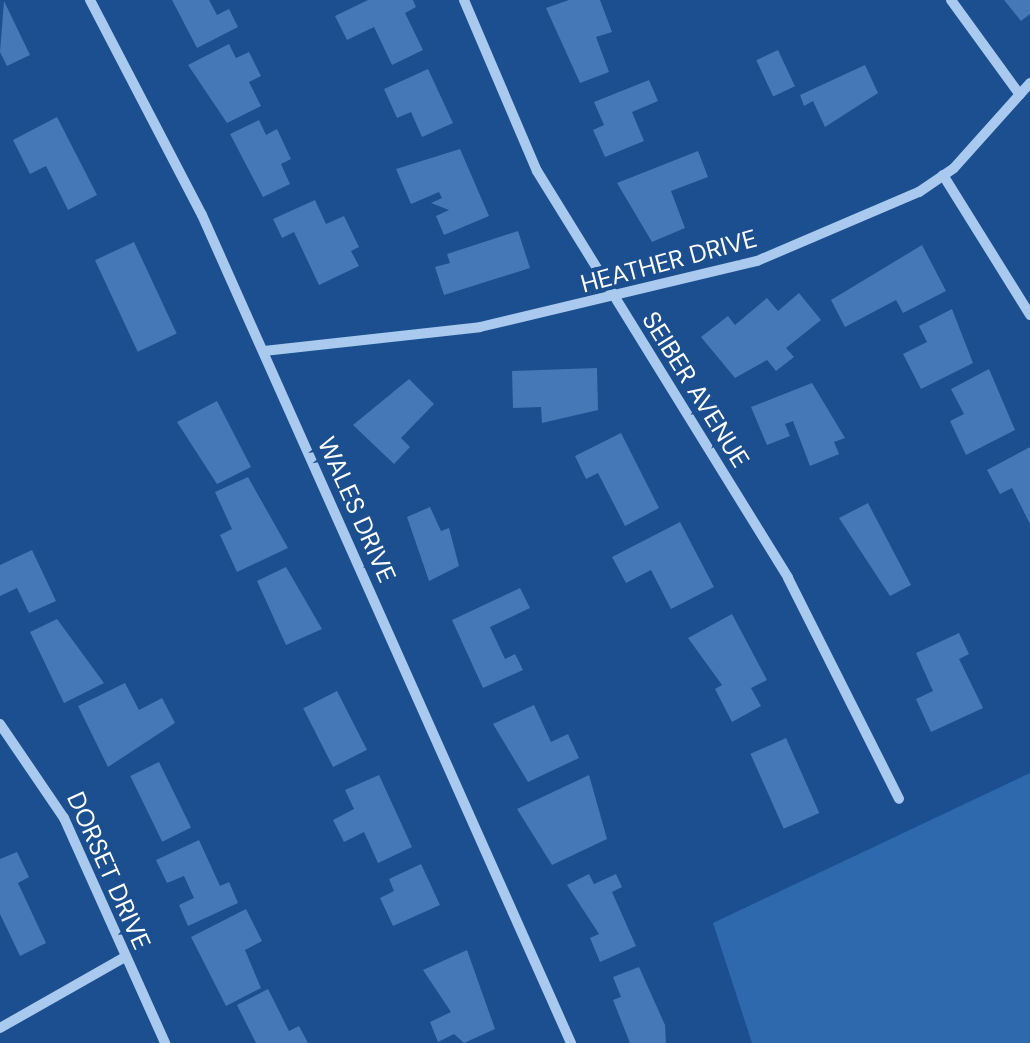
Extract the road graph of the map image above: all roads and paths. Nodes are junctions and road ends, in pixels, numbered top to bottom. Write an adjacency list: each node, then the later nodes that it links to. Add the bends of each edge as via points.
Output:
1 (90, 0): 9 (street, WALES DRIVE)
2 (464, 0): 7 (street, SEIBER AVENUE, via 536,172)
3 (951, 0): 5 (street)
4 (1030, 83): 5 (street, HEATHER DRIVE)
5 (1020, 94): 6 (street, HEATHER DRIVE)
6 (943, 175): 7 (street, HEATHER DRIVE, via 836,233); 8 (street)
7 (614, 298): 9 (street, HEATHER DRIVE, via 480,326); 11 (street, SEIBER AVENUE, via 788,578)
8 (1030, 316)
9 (264, 351): 15 (street, WALES DRIVE)
10 (0, 724): 12 (street, DORSET DRIVE, via 59,808)
11 (899, 798)
12 (125, 957): 13 (street); 14 (street, DORSET DRIVE)
13 (0, 1028)
14 (165, 1043)
15 (571, 1043)

